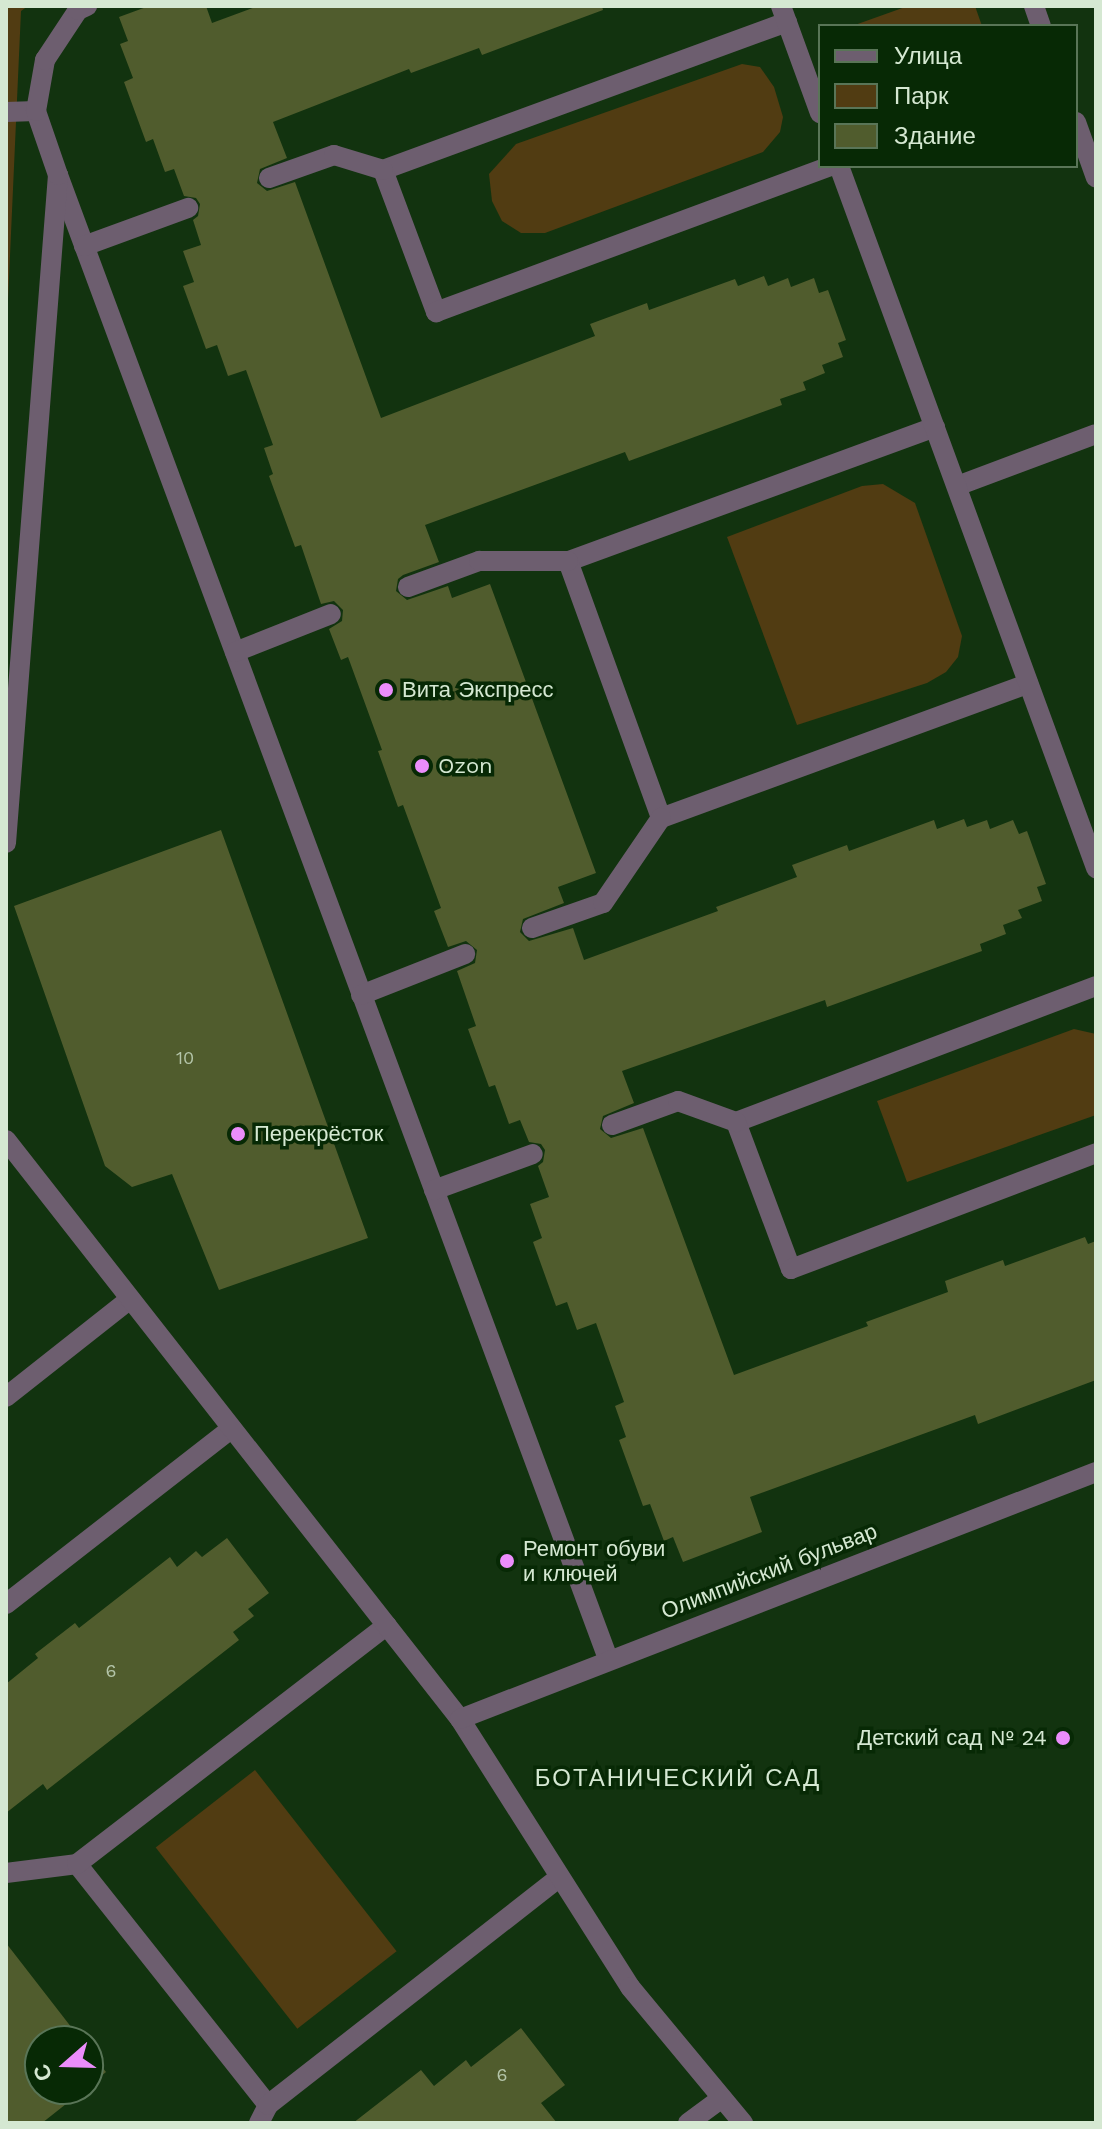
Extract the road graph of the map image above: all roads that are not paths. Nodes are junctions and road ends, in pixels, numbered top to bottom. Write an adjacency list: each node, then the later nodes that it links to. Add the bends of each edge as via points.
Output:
1 (87, 6): 4 (street, via 78,10 45,60)
2 (784, 14): 3 (street); 9 (street)
3 (818, 108)
4 (36, 111): 5 (street); 10 (street)
5 (6, 112)
6 (1078, 128): 12 (street)
7 (826, 168): 9 (street, via 436,312)
8 (840, 168): 15 (street)
9 (383, 170): 11 (street, via 334,155)
10 (58, 175): 14 (street); 24 (street)
11 (269, 178)
12 (1096, 178)
13 (188, 208): 14 (street)
14 (84, 246): 21 (street)
15 (935, 427): 17 (street); 18 (street)
16 (1096, 434): 17 (street)
17 (957, 486): 22 (street)
18 (568, 561): 19 (street, via 479,561); 23 (street)
19 (408, 587)
20 (331, 614): 21 (street)
21 (235, 652): 29 (street)
22 (1028, 684): 23 (street); 25 (street)
23 (661, 818): 26 (street, via 603,903)
24 (6, 843)
25 (1096, 868)
26 (532, 928)
27 (465, 954): 29 (street)
28 (1096, 986): 30 (street)
29 (361, 995): 35 (street)
30 (736, 1122): 31 (street, via 678,1101); 33 (street, via 791,1269)
31 (612, 1125)
32 (6, 1140): 36 (street)
33 (1096, 1153)
34 (533, 1154): 35 (street)
35 (434, 1190): 42 (street)
36 (130, 1299): 37 (street); 38 (street)
37 (6, 1397)
38 (232, 1428): 40 (street); 41 (street)
39 (1096, 1472): 42 (street, Олимпийский бульвар)
40 (6, 1604)
41 (387, 1625): 43 (street); 44 (street)
42 (608, 1659): 43 (street, Олимпийский бульвар)
43 (460, 1719): 46 (street)
44 (77, 1864): 45 (street); 48 (street)
45 (6, 1873)
46 (560, 1877): 47 (street, via 630,1987); 48 (street)
47 (722, 2098): 49 (street); 50 (street)
48 (263, 2114)
49 (688, 2123)
50 (743, 2123)

